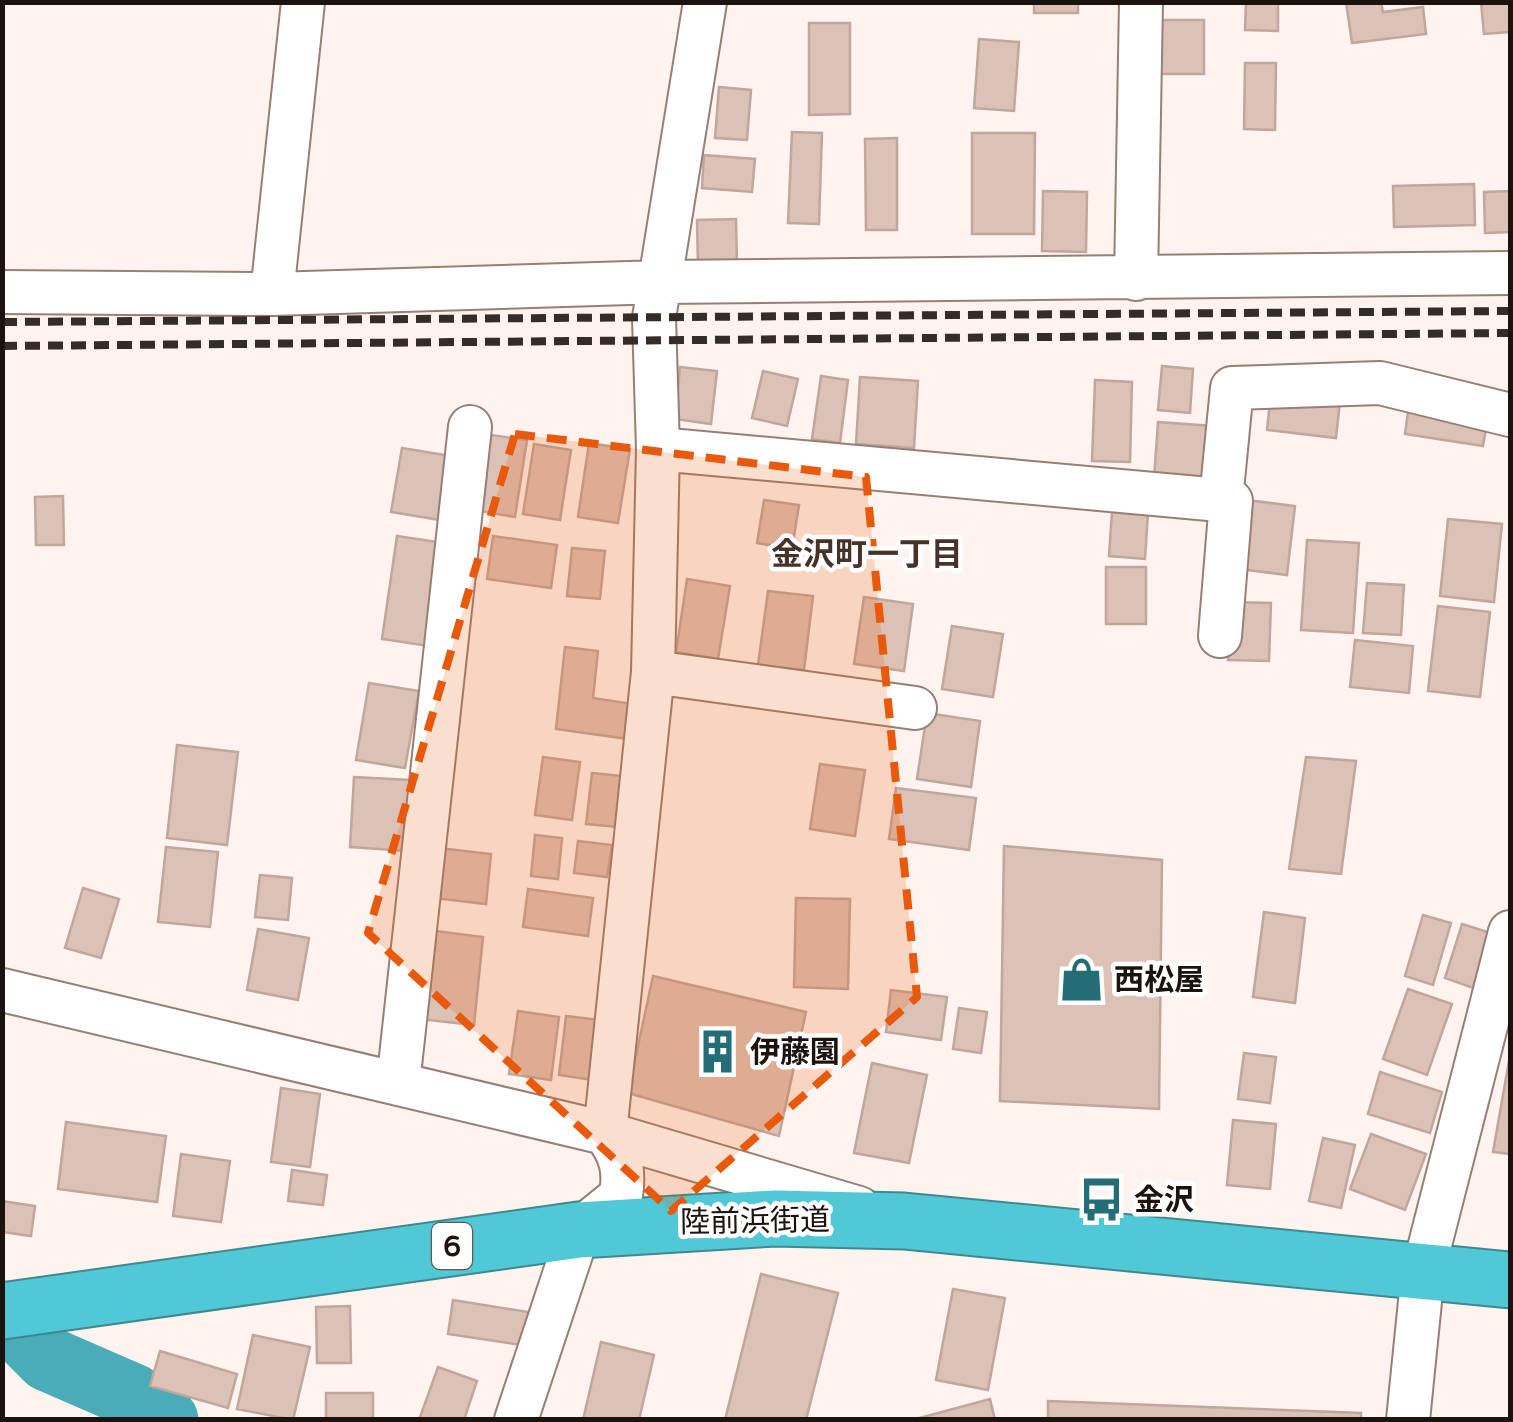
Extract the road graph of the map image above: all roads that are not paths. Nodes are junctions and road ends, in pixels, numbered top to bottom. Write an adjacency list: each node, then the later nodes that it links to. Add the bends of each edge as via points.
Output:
1 (303, 2): 8 (street)
2 (705, 2): 6 (street)
3 (1141, 2): 5 (street)
4 (1510, 273): 5 (street)
5 (1136, 279): 6 (street)
6 (662, 282): 8 (street); 11 (street, via 653,340)
7 (2, 292): 8 (street)
8 (272, 294)
9 (1510, 415): 12 (street, via 1380,384 1232,388)
10 (470, 427): 18 (street)
11 (658, 449): 12 (street); 14 (street)
12 (1221, 500): 13 (street, via 1231,501)
13 (1220, 636)
14 (653, 672): 15 (street); 19 (street)
15 (915, 708)
16 (1510, 932): 22 (street)
17 (2, 990): 18 (street)
18 (398, 1084): 19 (street)
19 (606, 1133): 20 (street); 21 (street, via 625,1174 621,1196)
20 (904, 1221): 21 (highway, 陸前浜街道 / 6, via 775,1218); 22 (highway, 陸前浜街道 / 6)
21 (579, 1230): 24 (highway, 陸前浜街道 / 6); 25 (street)
22 (1423, 1272): 23 (highway, 陸前浜街道 / 6); 26 (street)
23 (1510, 1280)
24 (2, 1311)
25 (516, 1420)
26 (1408, 1420)

